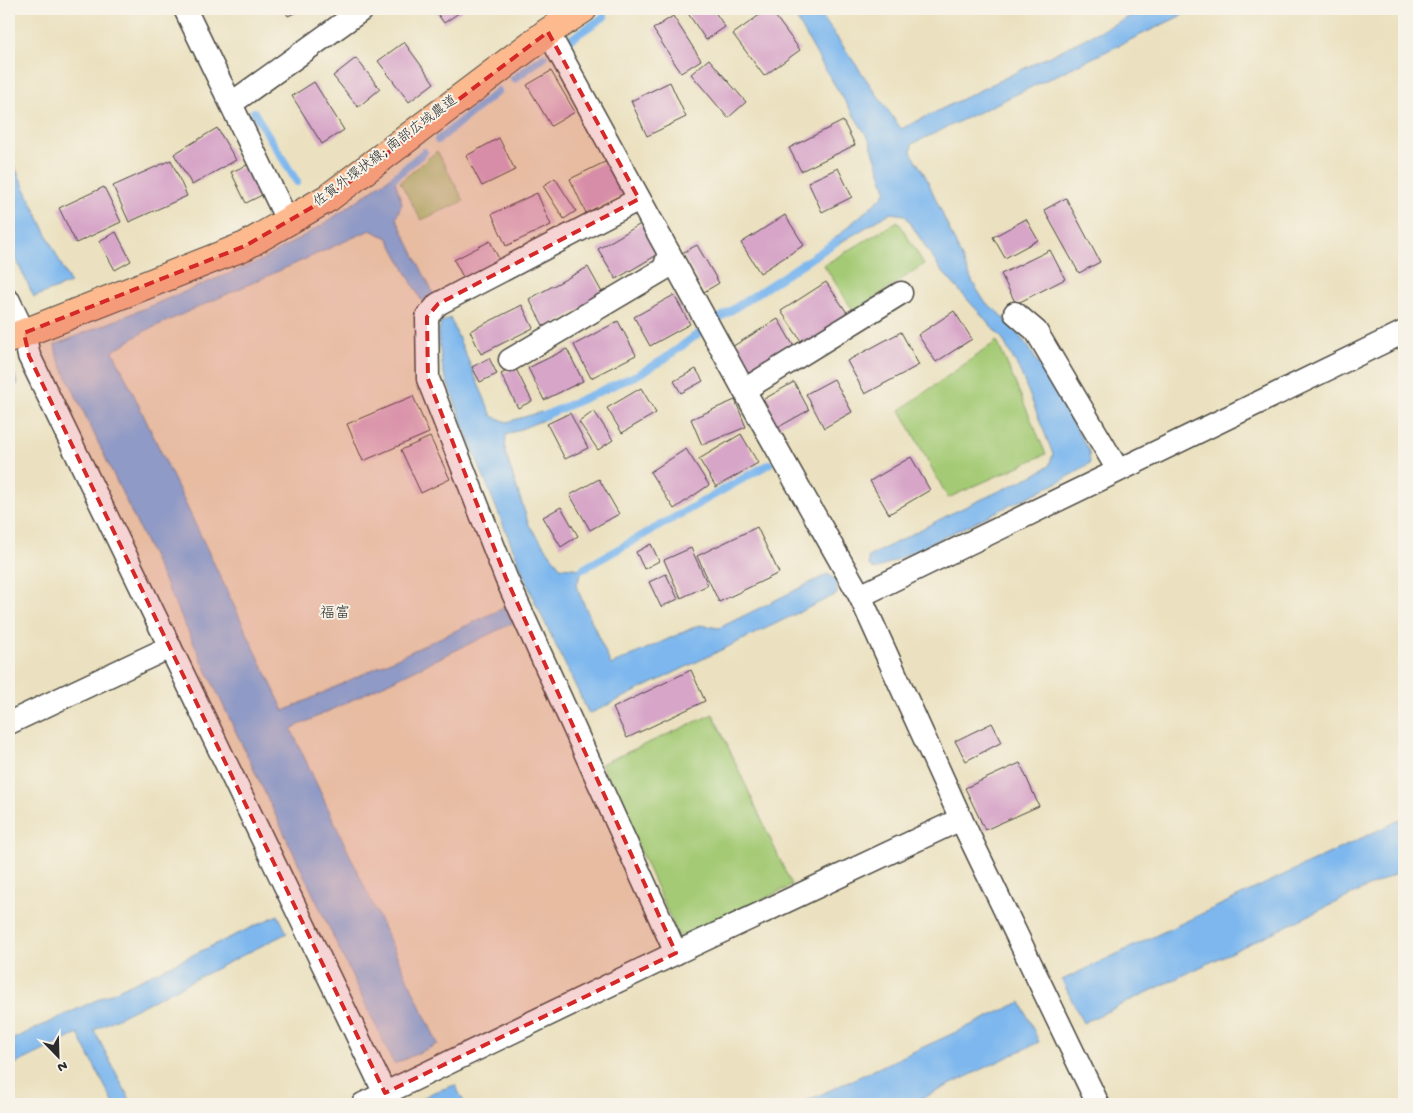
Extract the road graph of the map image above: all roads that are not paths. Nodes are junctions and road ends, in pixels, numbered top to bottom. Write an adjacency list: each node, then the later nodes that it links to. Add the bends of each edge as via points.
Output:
1 (185, 9): 5 (street)
2 (363, 9): 5 (street)
3 (583, 9): 4 (main road, 佐賀外環状線; 南部広域農道)
4 (548, 32): 6 (street); 7 (main road, 佐賀外環状線; 南部広域農道, via 328,198)
5 (232, 103): 7 (street)
6 (639, 199): 8 (street); 21 (street, via 438,304 427,317 428,379 506,578)
7 (288, 222): 13 (main road, 佐賀外環状線; 南部広域農道, via 245,246)
8 (669, 253): 14 (street, via 664,269); 15 (street)
9 (900, 293): 15 (street)
10 (9, 301): 13 (street)
11 (1015, 313): 16 (street, via 1036,331)
12 (1404, 332): 16 (street)
13 (16, 336): 18 (street, via 29,356)
14 (510, 360)
15 (744, 390): 17 (street)
16 (1118, 470): 17 (street)
17 (860, 596): 20 (street)
18 (170, 647): 19 (street); 22 (street)
19 (9, 723)
20 (961, 819): 21 (street); 24 (street)
21 (676, 953): 22 (street)
22 (388, 1098): 23 (street)
23 (363, 1104)
24 (1098, 1104)

